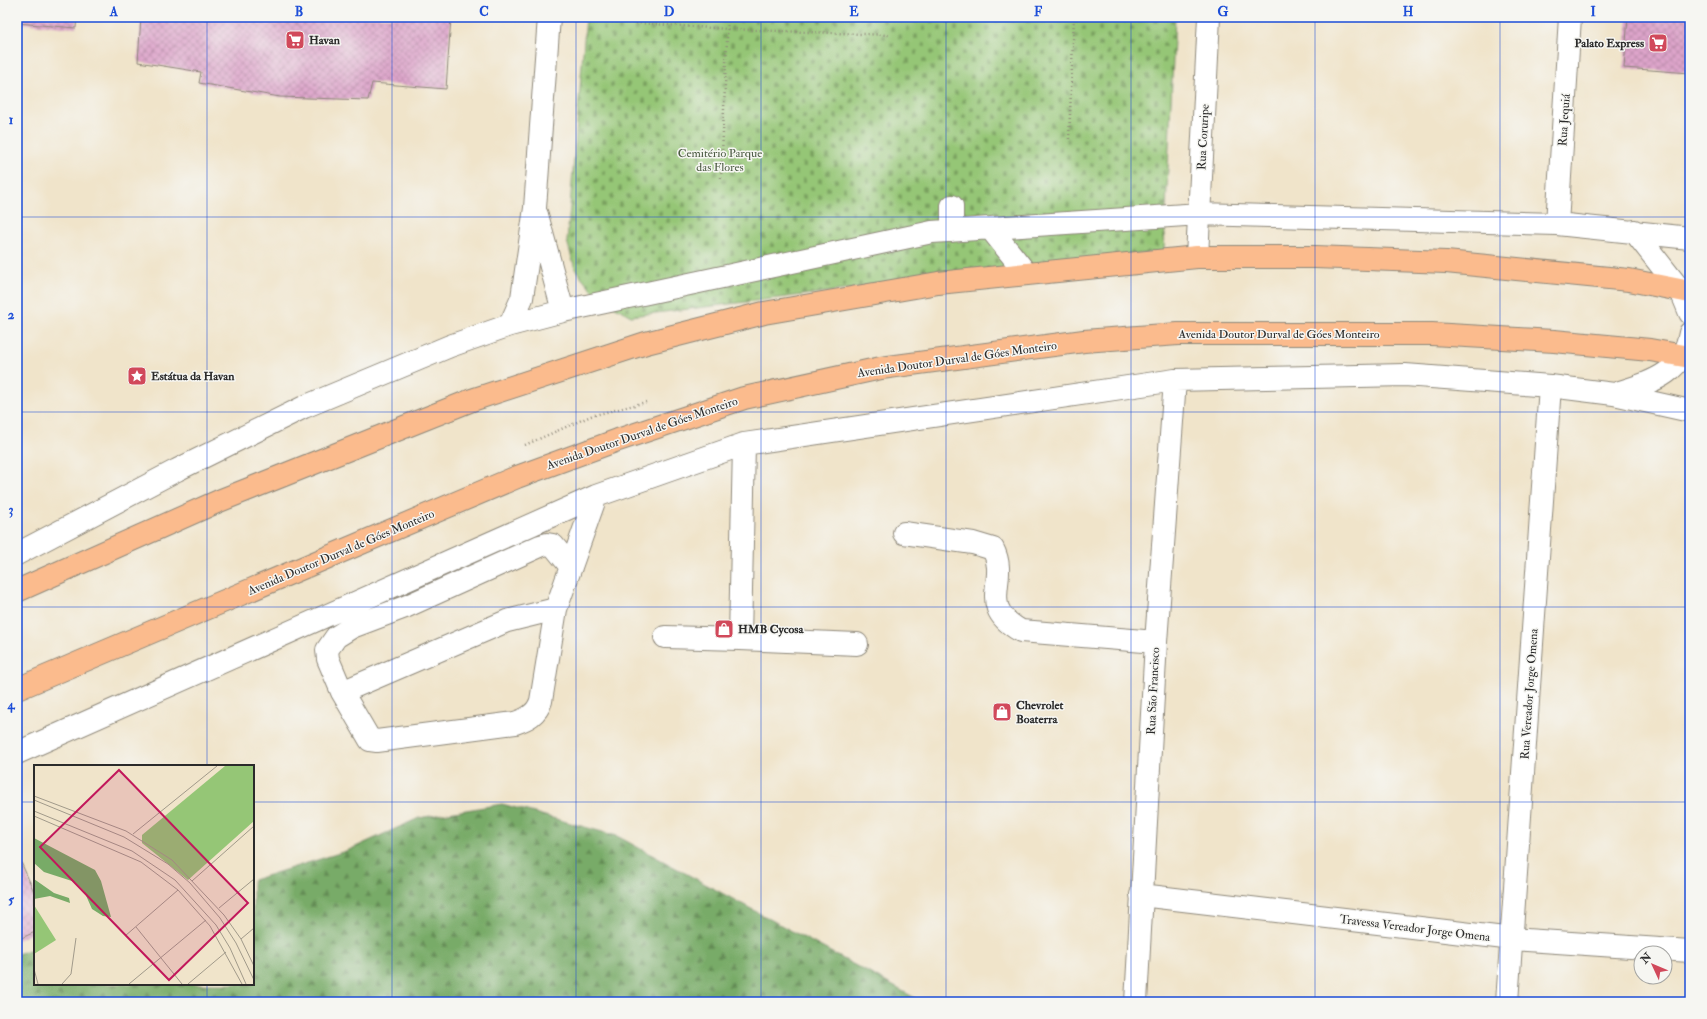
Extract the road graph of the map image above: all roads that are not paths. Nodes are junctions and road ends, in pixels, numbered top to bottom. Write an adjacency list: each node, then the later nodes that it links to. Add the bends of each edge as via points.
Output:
1 (549, 17): 5 (street)
2 (1209, 17): 6 (street, Rua Coruripe)
3 (1570, 17): 7 (street, Rua Jequiá)
4 (952, 206): 9 (street)
5 (535, 208): 15 (street); 17 (street, via 522,298)
6 (1200, 214): 7 (street); 8 (street); 12 (street, Rua Coruripe)
7 (1557, 224): 10 (street)
8 (990, 228): 9 (street); 13 (street)
9 (952, 231): 15 (street, via 932,232)
10 (1634, 231): 11 (street); 14 (street)
11 (1690, 238)
12 (1197, 257): 13 (highway); 14 (highway, via 1315,257 1446,262 1629,280)
13 (1026, 273): 29 (highway, via 938,283 764,314 646,343 472,400 219,501)
14 (1685, 291): 16 (street)
15 (563, 312): 17 (street)
16 (1690, 313)
17 (510, 325): 27 (street, via 450,346 304,407)
18 (1690, 333): 19 (street)
19 (1687, 357): 22 (street, via 1654,380); 35 (highway, Avenida Doutor Durval de Góes Monteiro, via 1650,350 1432,334 1178,334 1084,341 881,368 744,398 517,477)
20 (1175, 380): 21 (street, via 1405,375); 24 (street); 33 (street, Rua São Francisco)
21 (1550, 386): 22 (street); 39 (street, Rua Vereador Jorge Omena)
22 (1614, 394): 23 (street)
23 (1690, 411)
24 (744, 444): 25 (street); 32 (street)
25 (596, 496): 28 (street); 37 (street)
26 (904, 533): 33 (street, via 973,543 993,549 998,561 996,601 999,611 1003,618 1021,630)
27 (17, 554)
28 (571, 567): 30 (street); 36 (street, via 557,548 547,544 405,607 343,631 330,643 327,650 328,659)
29 (17, 591)
30 (556, 609): 36 (street, via 507,621); 36 (street, via 541,701 535,712 526,720 370,740)
31 (665, 637): 32 (street)
32 (740, 639): 34 (street)
33 (1156, 642): 38 (street, Rua São Francisco)
34 (857, 644)
35 (17, 689)
36 (342, 692)
37 (17, 753)
38 (1141, 895): 39 (street, Travessa Vereador Jorge Omena); 41 (street, Rua São Francisco)
39 (1512, 939): 40 (street, Travessa Vereador Jorge Omena); 42 (street, Rua Vereador Jorge Omena)
40 (1690, 951)
41 (1136, 1002)
42 (1507, 1002)

